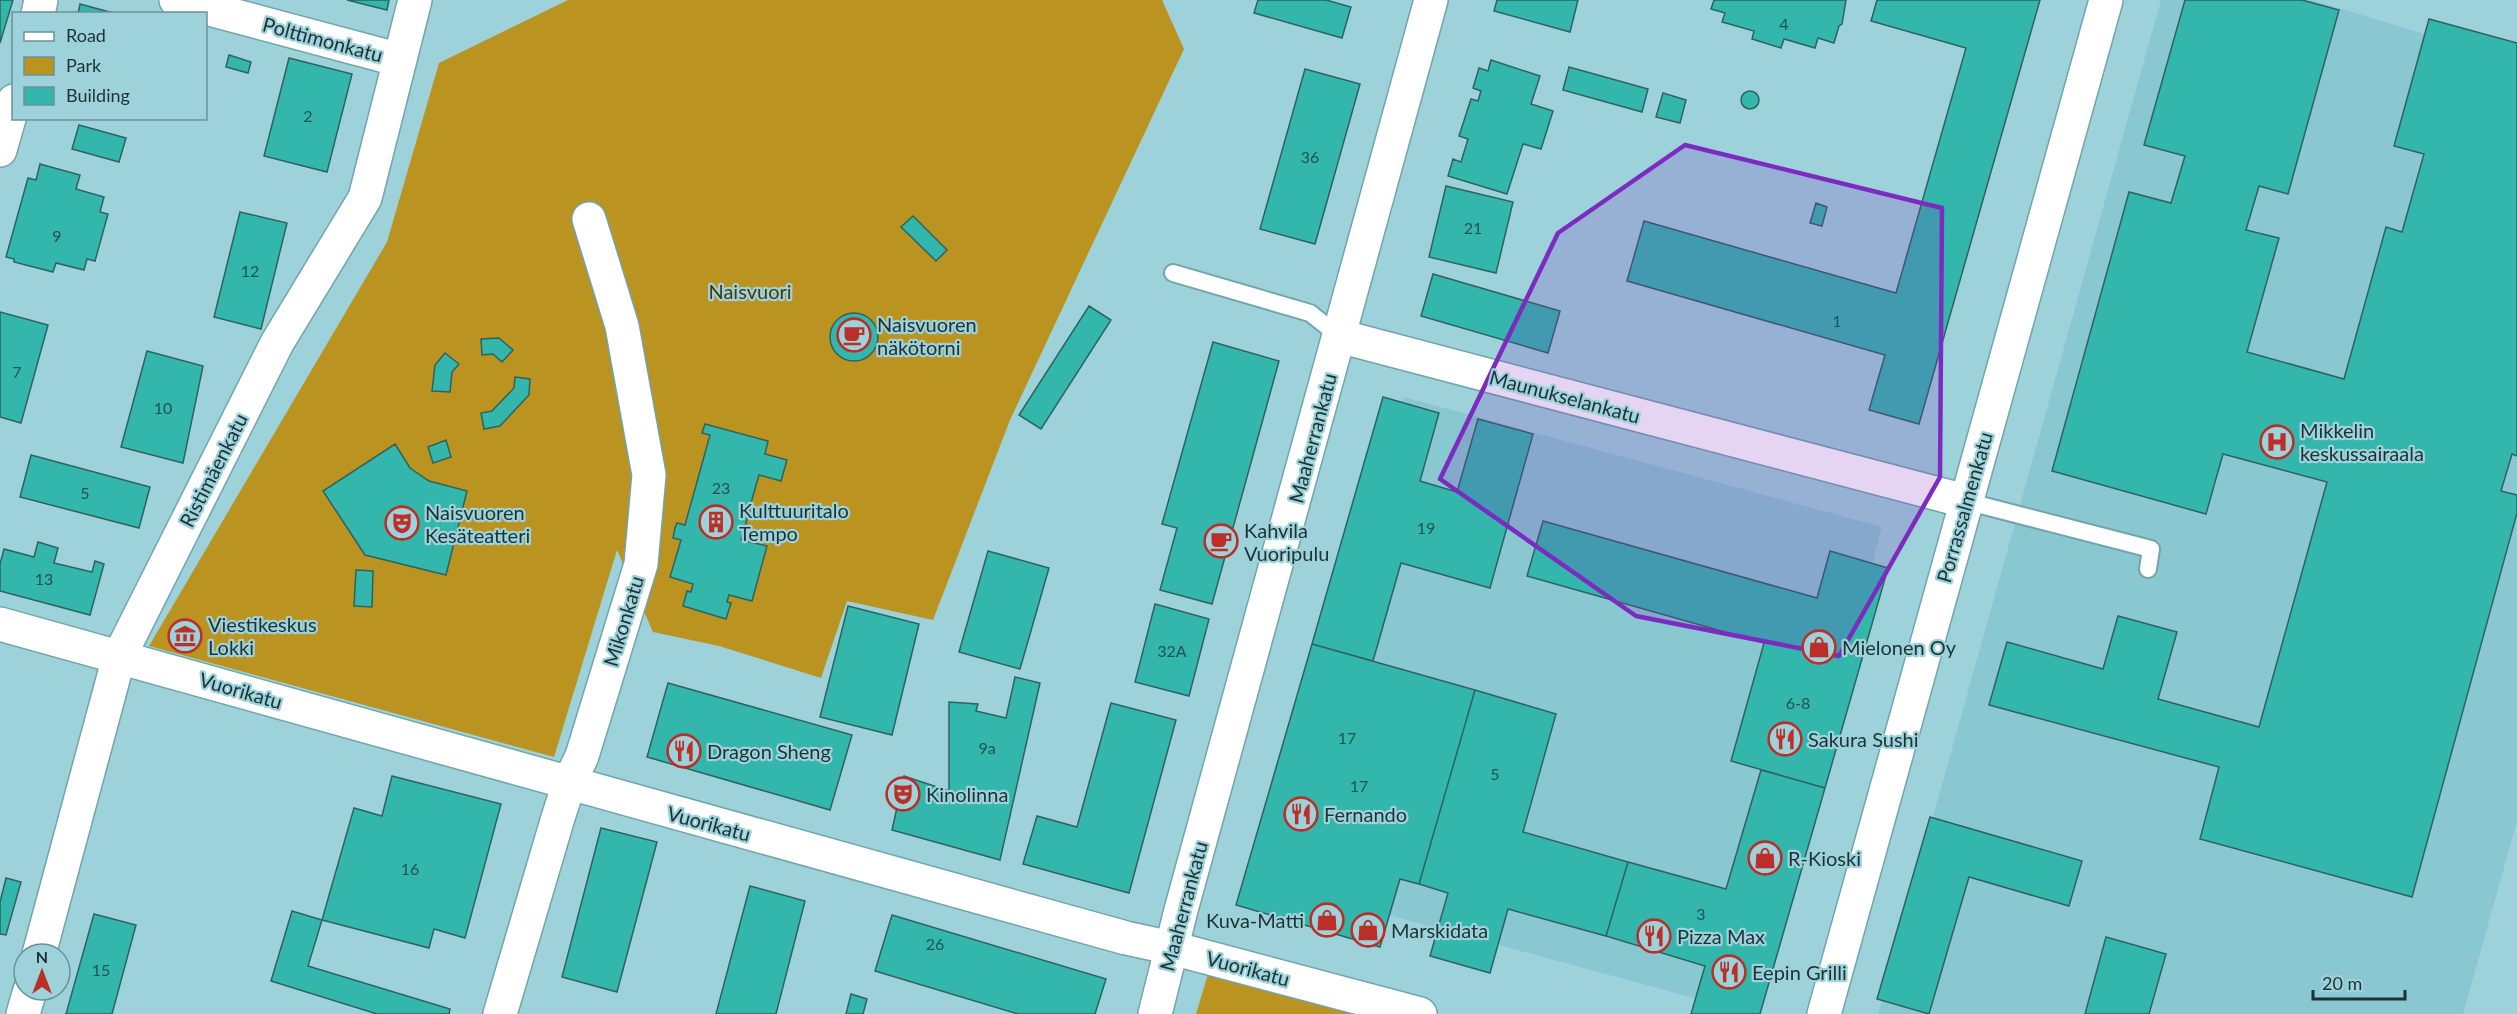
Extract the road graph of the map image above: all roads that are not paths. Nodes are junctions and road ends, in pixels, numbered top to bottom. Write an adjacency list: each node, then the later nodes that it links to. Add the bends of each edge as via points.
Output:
1 (176, 0): 5 (street, Polttimonkatu)
2 (415, 0): 5 (street, Ristimäenkatu)
3 (1431, 0): 10 (street, Maaherrankatu)
4 (2106, 0): 11 (street, Porrassalmenkatu)
5 (400, 60): 14 (street, Ristimäenkatu, via 365,198 277,343)
6 (12, 108): 7 (street)
7 (0, 150)
8 (589, 219): 15 (street, Mikonkatu, via 622,326 649,475 641,564 582,756)
9 (1173, 273): 10 (lane, Maunukselankatu, via 1310,313)
10 (1339, 336): 11 (street, Maunukselankatu); 17 (street, Maaherrankatu)
11 (1965, 501): 12 (lane, via 2151,549); 21 (street, Porrassalmenkatu)
12 (2148, 569)
13 (0, 624): 14 (street, Vuorikatu)
14 (119, 657): 15 (street, Vuorikatu); 16 (street, Ristimäenkatu)
15 (569, 783): 17 (street, Vuorikatu); 18 (street, Mikonkatu)
16 (42, 942)
17 (1172, 948): 19 (street, Maaherrankatu); 20 (street, Vuorikatu)
18 (500, 1014)
19 (1155, 1014)
20 (1420, 1014)
21 (1824, 1014)

